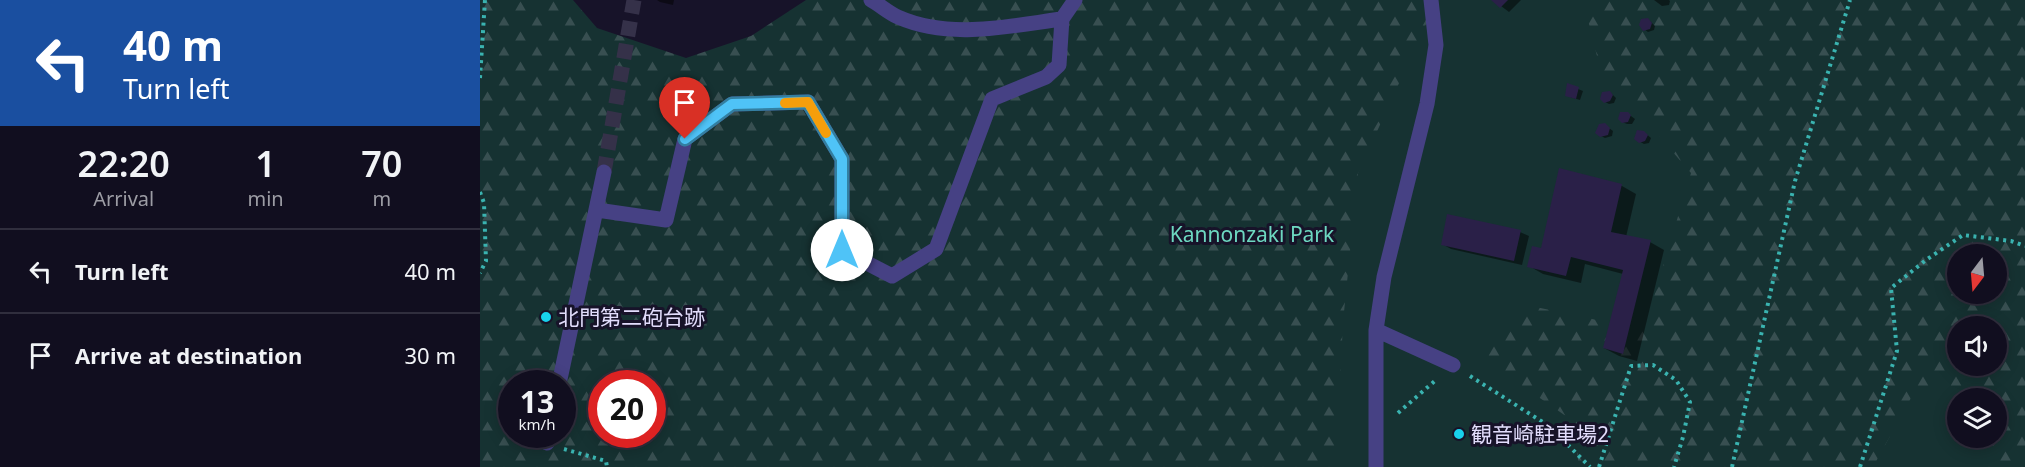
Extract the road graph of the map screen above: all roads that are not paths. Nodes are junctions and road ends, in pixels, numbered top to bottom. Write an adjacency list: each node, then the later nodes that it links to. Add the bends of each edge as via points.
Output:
1 (871, 0): 4 (street, via 898,17 935,28 981,30)
2 (1075, 0): 4 (street)
3 (1431, 0): 7 (street, via 1436,45 1427,104 1384,277)
4 (1062, 19): 6 (street, via 1059,65 1046,77 993,99 936,249 892,276 842,250 842,159 808,102 732,104 685,139 666,220)
5 (604, 172): 6 (street)
6 (597, 210): 9 (street)
7 (1376, 330): 8 (street); 10 (street)
8 (1453, 366)
9 (562, 370)
10 (1376, 467)

